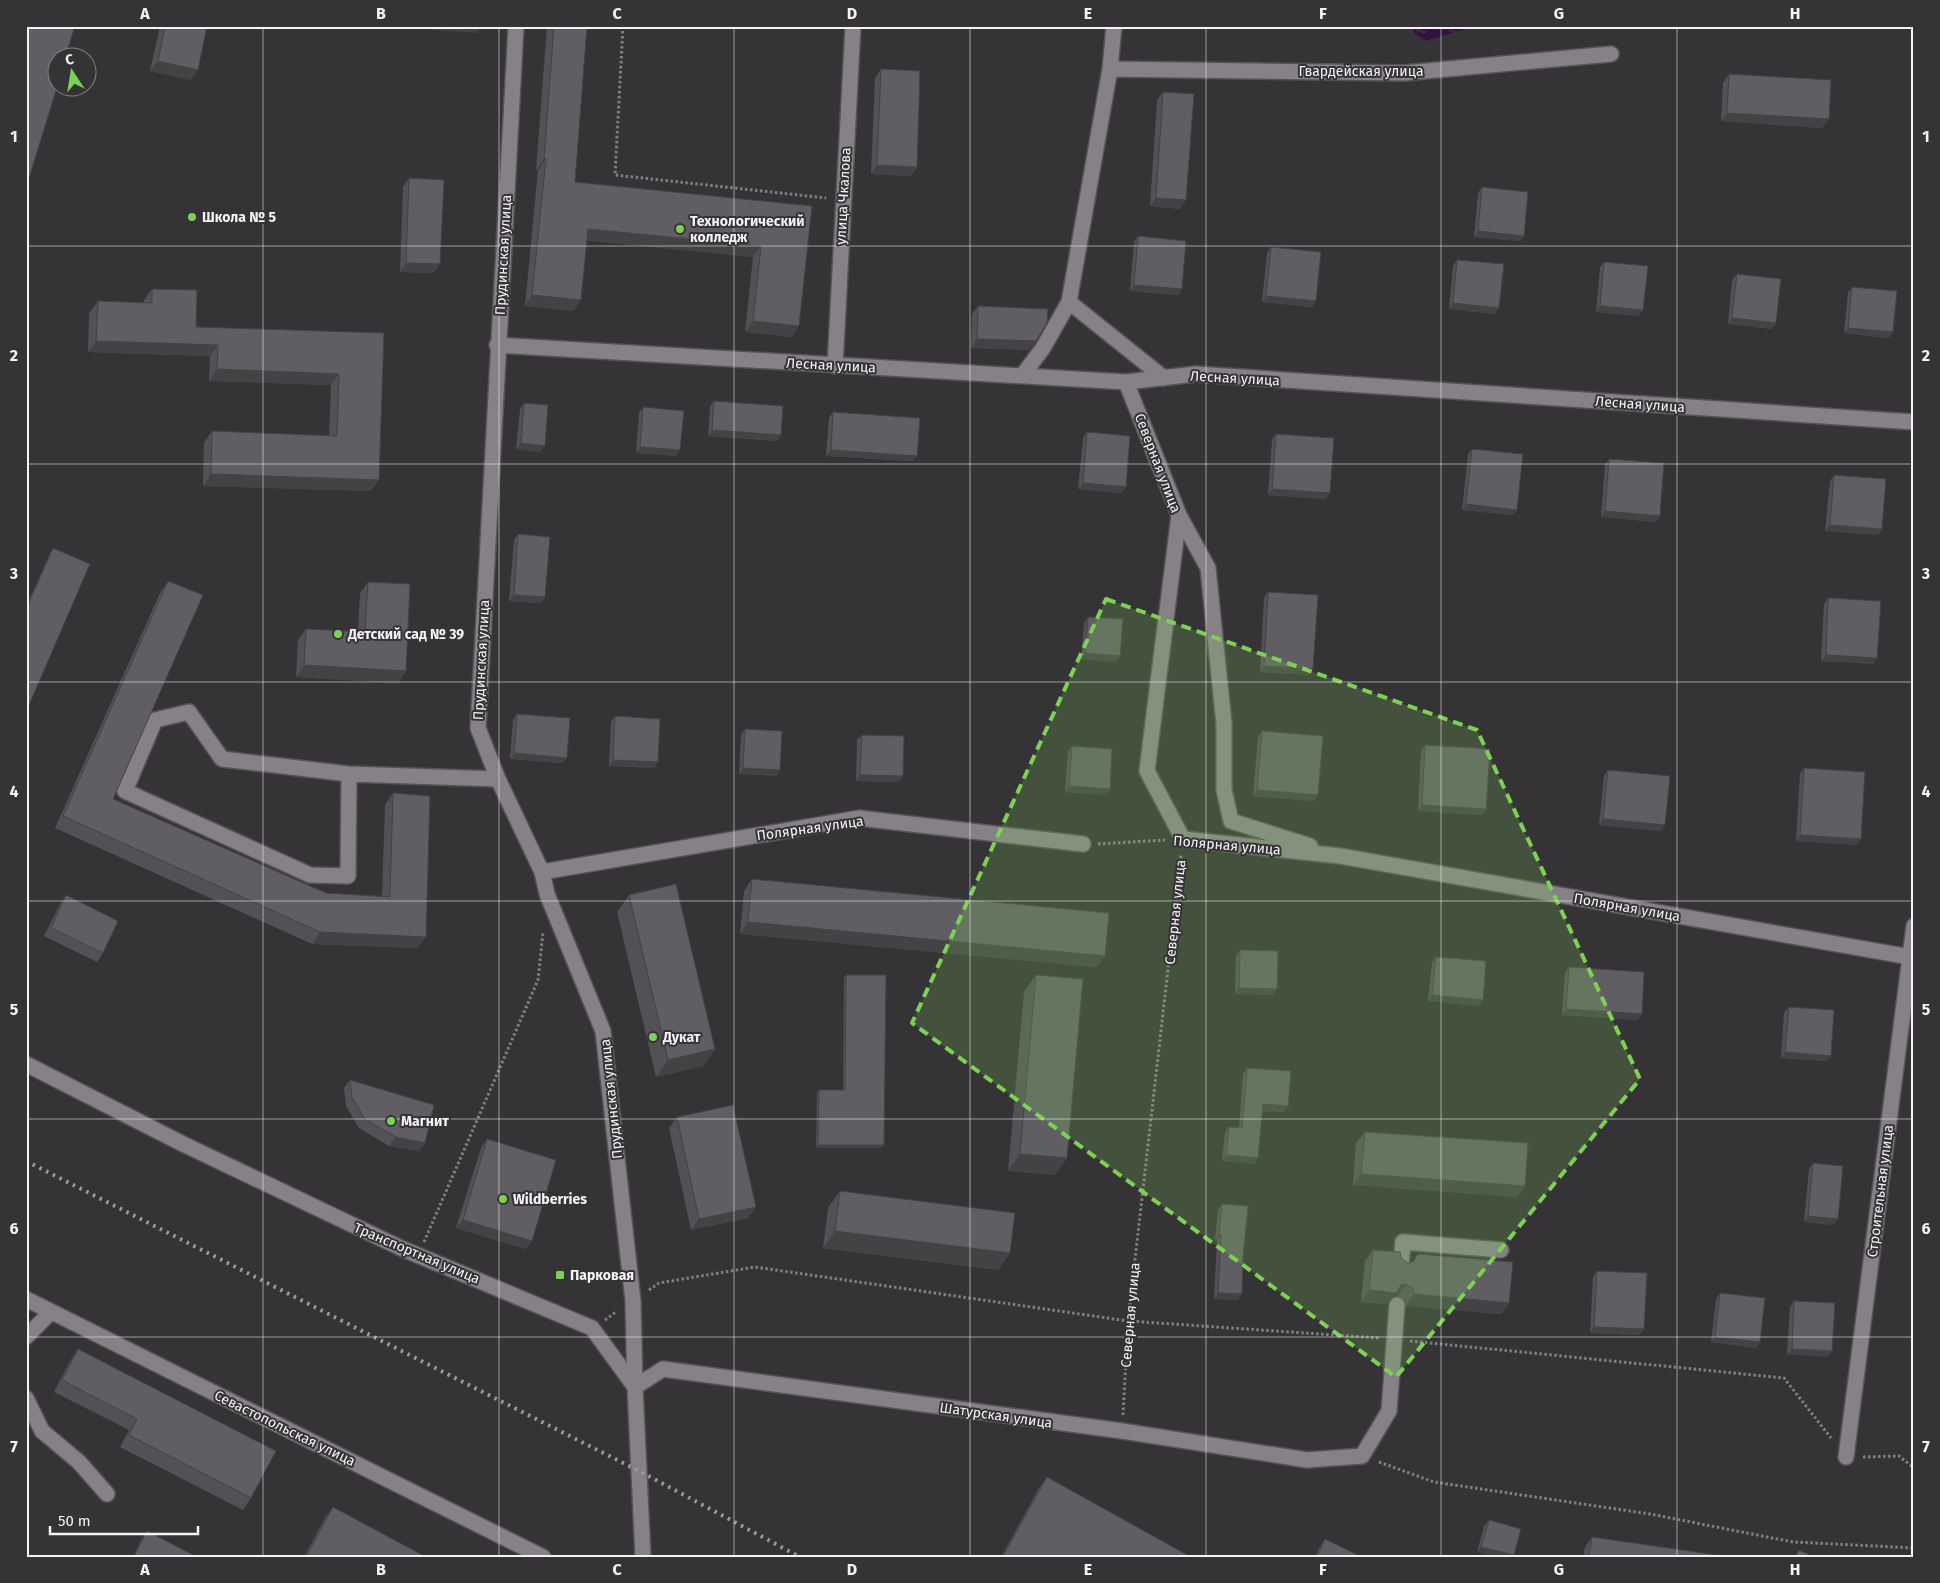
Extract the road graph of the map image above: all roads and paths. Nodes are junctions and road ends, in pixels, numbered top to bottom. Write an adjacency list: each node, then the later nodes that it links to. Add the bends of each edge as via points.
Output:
1 (516, 26): 9 (street, Прудинская улица)
2 (624, 26): 7 (path, via 615,175)
3 (853, 26): 7 (street, улица Чкалова)
4 (1114, 26): 6 (street)
5 (1611, 54): 6 (street, Гвардейская улица, via 1404,73)
6 (1110, 69): 8 (street)
7 (842, 200): 10 (street, улица Чкалова)
8 (1069, 302): 11 (street, via 1043,348); 12 (street)
9 (497, 346): 10 (street, Лесная улица); 17 (street, Прудинская улица, via 478,728)
10 (835, 366): 11 (street, Лесная улица)
11 (1022, 376): 13 (street, Лесная улица)
12 (1164, 378): 13 (street, Лесная улица); 14 (street, Лесная улица, via 1196,374)
13 (1126, 382): 15 (street, Северная улица)
14 (1914, 422)
15 (1179, 515): 18 (street, Северная улица, via 1147,771); 20 (street, via 1208,568 1224,724 1224,790 1231,821)
16 (349, 774): 16 (street, via 348,876 310,874 125,791 155,720 189,712 222,759); 17 (street)
17 (498, 779): 21 (street, Прудинская улица)
18 (1183, 839): 19 (path, Полярная улица); 20 (street, Полярная улица); 33 (path, Северная улица)
19 (1083, 844): 21 (street, Полярная улица, via 859,818)
20 (1340, 856): 24 (street, Полярная улица)
21 (542, 872): 30 (street, Прудинская улица, via 547,894 603,1031)
22 (544, 922): 27 (path, via 538,980)
23 (1914, 926): 24 (street, Строительная улица)
24 (1910, 957): 41 (street, Строительная улица)
25 (26, 1064): 27 (street, Транспортная улица, via 183,1144)
26 (1501, 1250): 28 (street, via 1403,1242)
27 (419, 1255): 34 (street, Транспортная улица)
28 (1400, 1265)
29 (26, 1299): 32 (street, Севастопольская улица)
30 (633, 1301): 33 (path, via 659,1283 755,1267); 34 (path); 37 (street, Прудинская улица)
31 (1397, 1305): 36 (street)
32 (51, 1312): 35 (street); 45 (street, Севастопольская улица)
33 (1128, 1321): 36 (path); 39 (path, Северная улица)
34 (592, 1328): 37 (street)
35 (26, 1337)
36 (1393, 1339): 40 (street, via 1389,1411); 41 (path, via 1784,1378)
37 (635, 1387): 39 (street, Шатурская улица, via 663,1369); 46 (street)
38 (26, 1398): 43 (street, via 42,1431 79,1462)
39 (1122, 1431): 40 (street, Шатурская улица, via 1307,1460)
40 (1362, 1456): 44 (path, via 1434,1482 1650,1514 1793,1542)
41 (1846, 1457): 42 (path, via 1899,1456)
42 (1914, 1468)
43 (107, 1494)
44 (1914, 1548)
45 (543, 1557)
46 (643, 1557)

